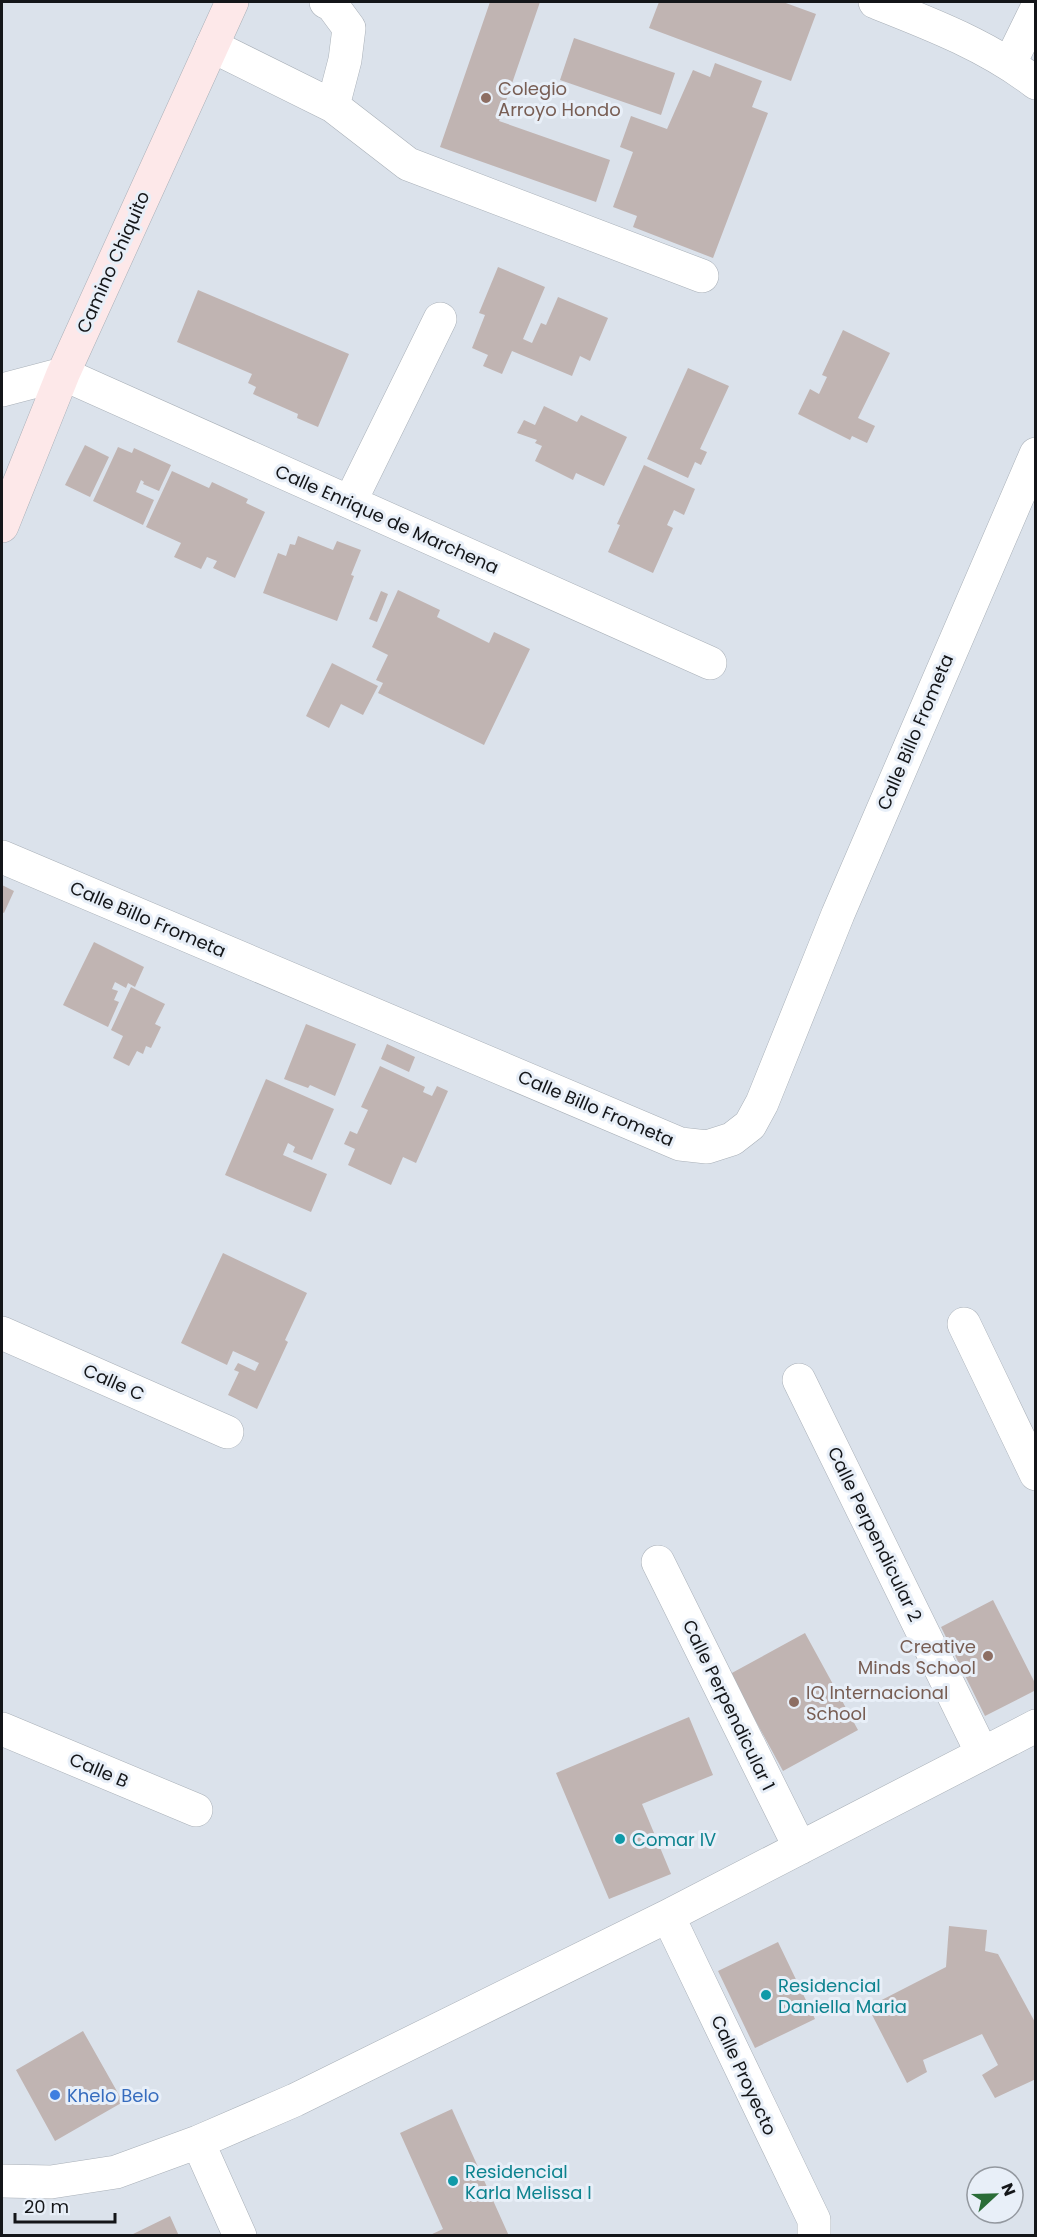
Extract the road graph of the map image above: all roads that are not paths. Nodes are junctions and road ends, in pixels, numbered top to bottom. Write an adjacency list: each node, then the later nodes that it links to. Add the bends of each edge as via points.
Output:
1 (232, 2): 5 (main road, Camino Chiquito)
2 (326, 2): 8 (street, via 349,28)
3 (875, 2): 6 (street)
4 (1035, 10): 6 (street)
5 (212, 46): 8 (street); 11 (main road, Camino Chiquito)
6 (1010, 63): 7 (street)
7 (1035, 83)
8 (333, 106): 9 (street, via 408,164)
9 (702, 276)
10 (440, 319): 14 (street)
11 (63, 374): 12 (street); 14 (street, Calle Enrique de Marchena); 15 (main road, Camino Chiquito)
12 (2, 390)
13 (1035, 454): 17 (street, Calle Billo Frometa, via 762,1102 750,1125 732,1139 707,1147 680,1144)
14 (350, 502): 16 (street, Calle Enrique de Marchena)
15 (2, 526)
16 (710, 663)
17 (2, 857)
18 (963, 1324): 22 (street)
19 (2, 1333): 21 (street, Calle C)
20 (799, 1380): 26 (street, Calle Perpendicular 2)
21 (227, 1432)
22 (1035, 1474)
23 (658, 1562): 28 (street, Calle Perpendicular 1)
24 (1035, 1726): 26 (street)
25 (2, 1729): 27 (street, Calle B)
26 (982, 1753): 28 (street)
27 (196, 1810)
28 (800, 1848): 29 (street)
29 (668, 1916): 30 (street, via 296,2100); 33 (street, Calle Proyecto, via 814,2220)
30 (198, 2142): 31 (street, via 116,2172 51,2182); 32 (street)
31 (2, 2181)
32 (240, 2235)
33 (814, 2235)

